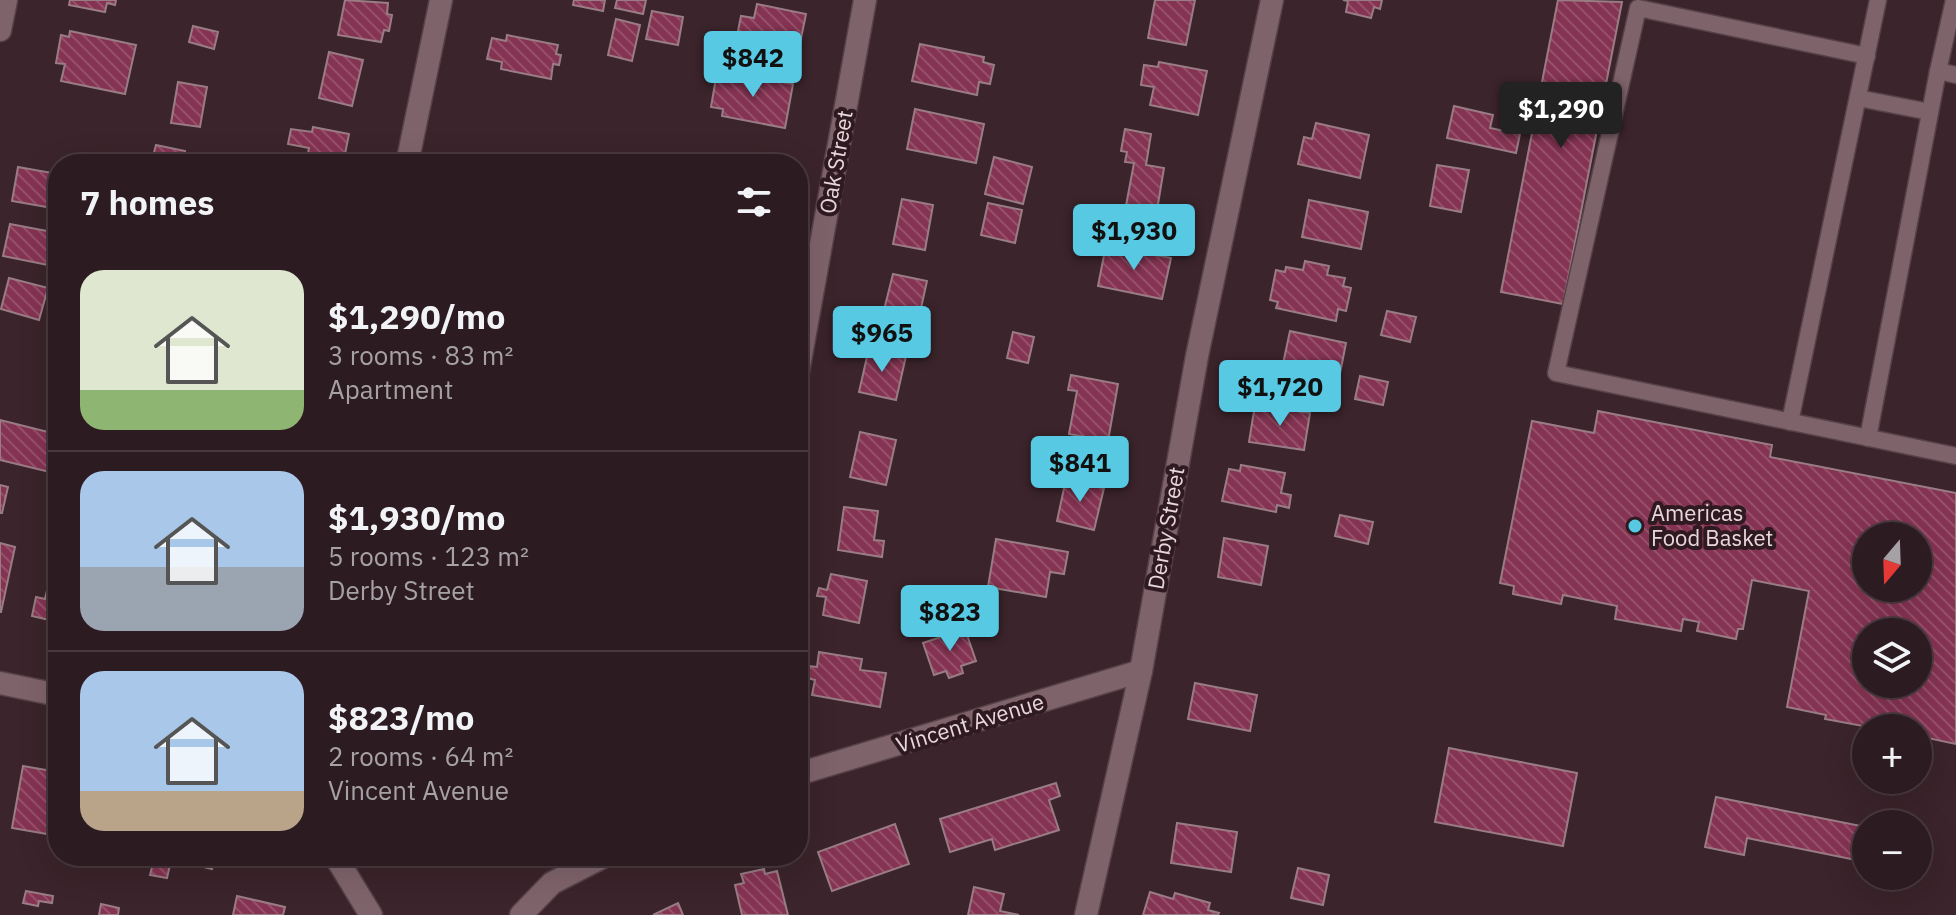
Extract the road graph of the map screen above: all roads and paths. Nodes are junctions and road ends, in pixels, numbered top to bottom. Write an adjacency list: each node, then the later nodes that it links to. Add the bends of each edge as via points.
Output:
1 (6, 0): 7 (street)
2 (441, 0): 13 (street)
3 (865, 0): 14 (street, Oak Street)
4 (1272, 0): 18 (street, Derby Street, via 1197,356)
5 (1878, 0): 8 (lane)
6 (1954, 0): 9 (lane)
7 (0, 30)
8 (1867, 56): 11 (lane); 15 (lane, via 1638,8 1556,373)
9 (1938, 71): 10 (lane); 12 (lane)
10 (1956, 75)
11 (1858, 98): 12 (lane); 15 (lane)
12 (1930, 112): 16 (lane)
13 (409, 154)
14 (808, 316)
15 (1790, 422): 16 (lane)
16 (1868, 438): 17 (lane)
17 (1956, 456)
18 (1141, 671): 21 (street, Vincent Avenue); 26 (street, Derby Street)
19 (0, 683): 20 (street)
20 (48, 693)
21 (808, 771)
22 (341, 866): 24 (street)
23 (585, 866): 25 (street, via 552,883)
24 (371, 915)
25 (521, 915)
26 (1086, 915)

